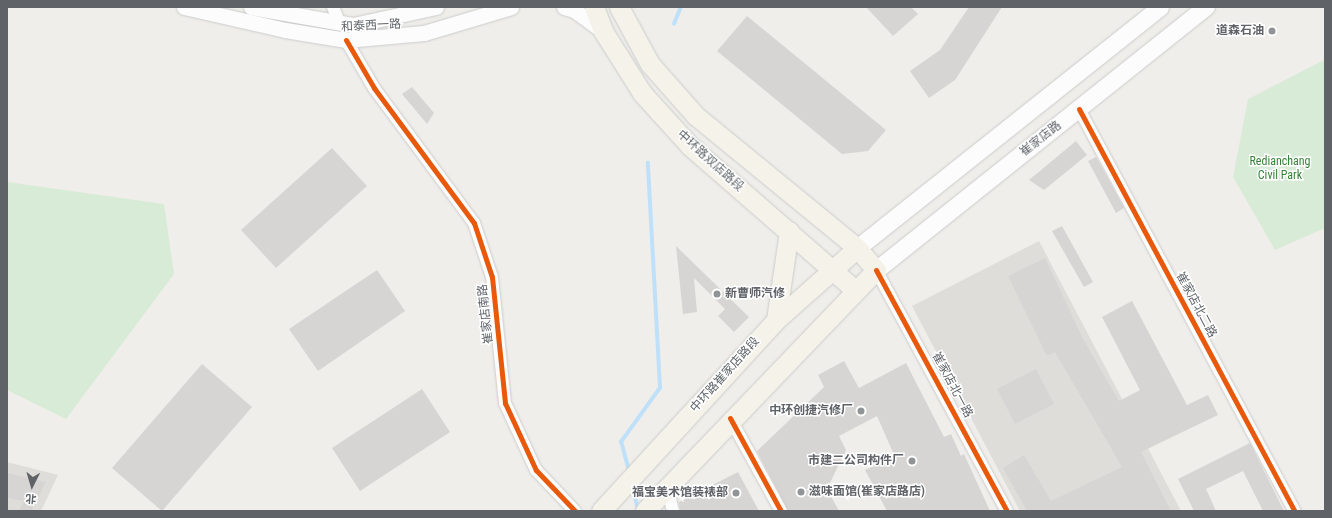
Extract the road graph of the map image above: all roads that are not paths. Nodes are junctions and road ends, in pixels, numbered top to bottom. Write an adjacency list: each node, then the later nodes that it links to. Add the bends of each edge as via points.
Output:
1 (184, 7): 13 (street, 和泰西一路, via 286,30)
2 (251, 7): 11 (street, 和泰西一路)
3 (333, 7): 11 (street)
4 (436, 7): 11 (street, 和泰西一路, via 382,20)
5 (511, 7): 13 (street, 和泰西一路, via 424,33)
6 (564, 7): 12 (street, via 574,10)
7 (594, 7): 12 (main road, 中环路双店路段)
8 (619, 7): 16 (main road, 中环路双店路段, via 650,64 696,116)
9 (1160, 7): 16 (main road)
10 (1206, 7): 14 (main road, 崔家店路)
11 (340, 24)
12 (603, 31): 15 (main road, 中环路双店路段, via 642,93 690,146)
13 (346, 40): 24 (street, 崔家店南路, via 374,88 474,223 492,277 505,403 536,470)
14 (1079, 109): 18 (main road, 崔家店路); 29 (street, 崔家店北二路)
15 (789, 231): 17 (main road, 中环路双店路段); 20 (main road)
16 (857, 248): 17 (main road, 中环路崔家店路段); 18 (main road, 中环路双店路段)
17 (833, 268): 19 (main road, 中环路双店路段); 20 (main road, 中环路崔家店路段)
18 (876, 270): 19 (main road); 28 (street, 崔家店北一路)
19 (855, 290): 21 (main road)
20 (776, 320): 23 (main road, 中环路崔家店路段)
21 (730, 418): 22 (main road); 27 (street)
22 (663, 491): 25 (main road); 26 (street)
23 (606, 505)
24 (575, 511)
25 (645, 511)
26 (673, 511)
27 (781, 511)
28 (1007, 511)
29 (1295, 511)

